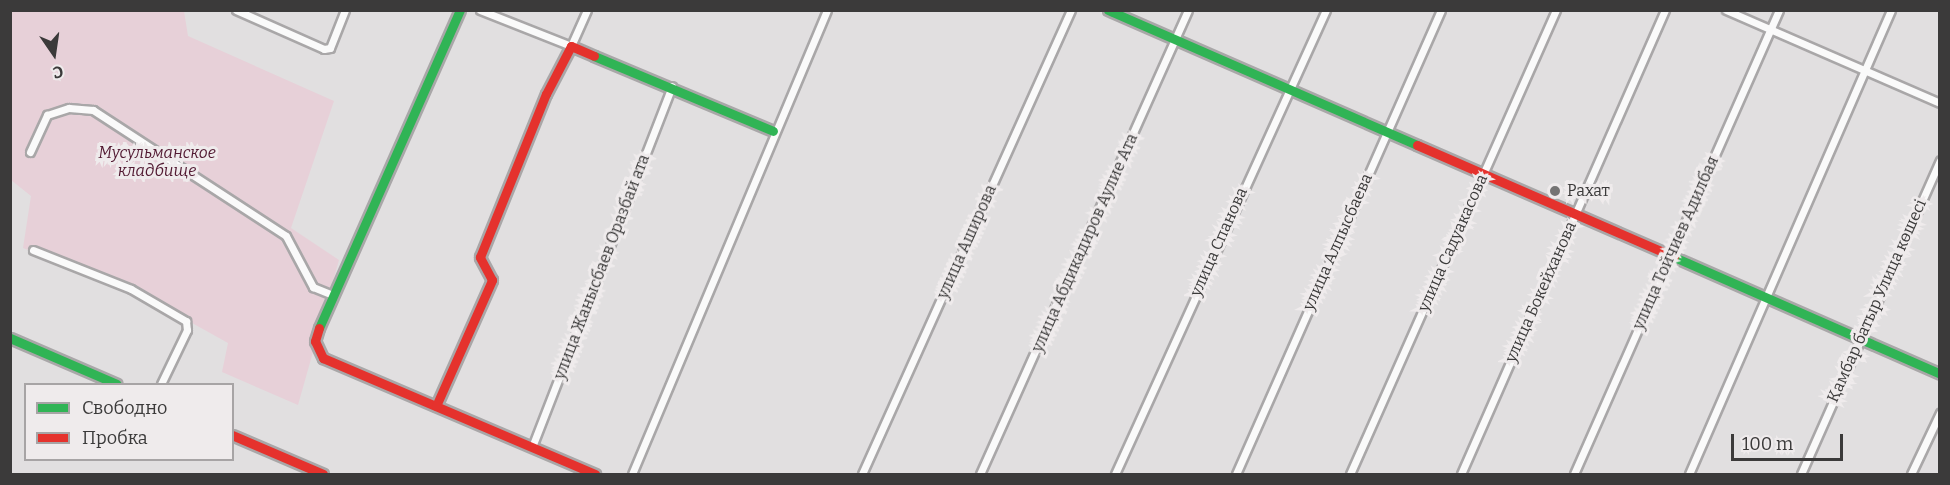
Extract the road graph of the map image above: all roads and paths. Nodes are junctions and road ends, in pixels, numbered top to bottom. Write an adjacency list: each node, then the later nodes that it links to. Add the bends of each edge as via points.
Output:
1 (236, 10): 2 (street, via 324,49 330,48)
2 (345, 10)
3 (460, 10): 32 (street)
4 (480, 10): 19 (street)
5 (587, 10): 19 (street)
6 (827, 10): 24 (street)
7 (1071, 10): 46 (street, улица Аширова)
8 (1108, 10): 18 (street)
9 (1188, 10): 18 (street, улица Абдикадиров Аулие Ата)
10 (1326, 10): 22 (street, улица Спанова)
11 (1441, 10): 25 (street, улица Алпысбаева)
12 (1556, 10): 28 (street, улица Садуакасова)
13 (1665, 10): 29 (street, улица Бокейханова)
14 (1726, 10): 17 (street)
15 (1779, 10): 17 (street, улица Тойчиев Адилбая)
16 (1891, 10): 20 (street)
17 (1771, 30): 20 (street); 31 (street, улица Тойчиев Адилбая)
18 (1177, 40): 22 (street); 47 (street, улица Абдикадиров Аулие Ата)
19 (571, 46): 21 (street); 39 (street, via 546,94 480,257 492,280)
20 (1865, 71): 23 (street); 33 (street)
21 (672, 86): 24 (street); 42 (street, улица Жанысбаев Оразбай ата)
22 (1288, 89): 25 (street); 48 (street, улица Спанова)
23 (1940, 103)
24 (773, 131): 45 (street)
25 (1386, 131): 28 (street); 49 (street, улица Алпысбаева)
26 (30, 152): 32 (street, via 47,115 69,108 93,110 286,236 313,287)
27 (1940, 160): 35 (street, Қамбар батыр Улица көшесі)
28 (1483, 177): 29 (street); 50 (street, улица Садуакасова)
29 (1574, 216): 31 (street); 51 (street, улица Бокейханова)
30 (33, 250): 38 (street, via 131,289 186,321 187,330)
31 (1670, 257): 33 (street); 52 (street, улица Тойчиев Адилбая)
32 (333, 295): 39 (street, via 315,341 323,358)
33 (1765, 299): 35 (street); 53 (street)
34 (10, 338): 37 (street)
35 (1859, 341): 36 (street); 54 (street, Қамбар батыр Улица көшесі)
36 (1940, 374)
37 (115, 383)
38 (161, 383)
39 (436, 406): 42 (street)
40 (1940, 413): 55 (street)
41 (234, 436): 43 (street)
42 (532, 447): 44 (street)
43 (323, 474)
44 (596, 474)
45 (632, 474)
46 (862, 474)
47 (980, 474)
48 (1115, 474)
49 (1236, 474)
50 (1350, 474)
51 (1461, 474)
52 (1574, 474)
53 (1689, 474)
54 (1801, 474)
55 (1911, 474)

